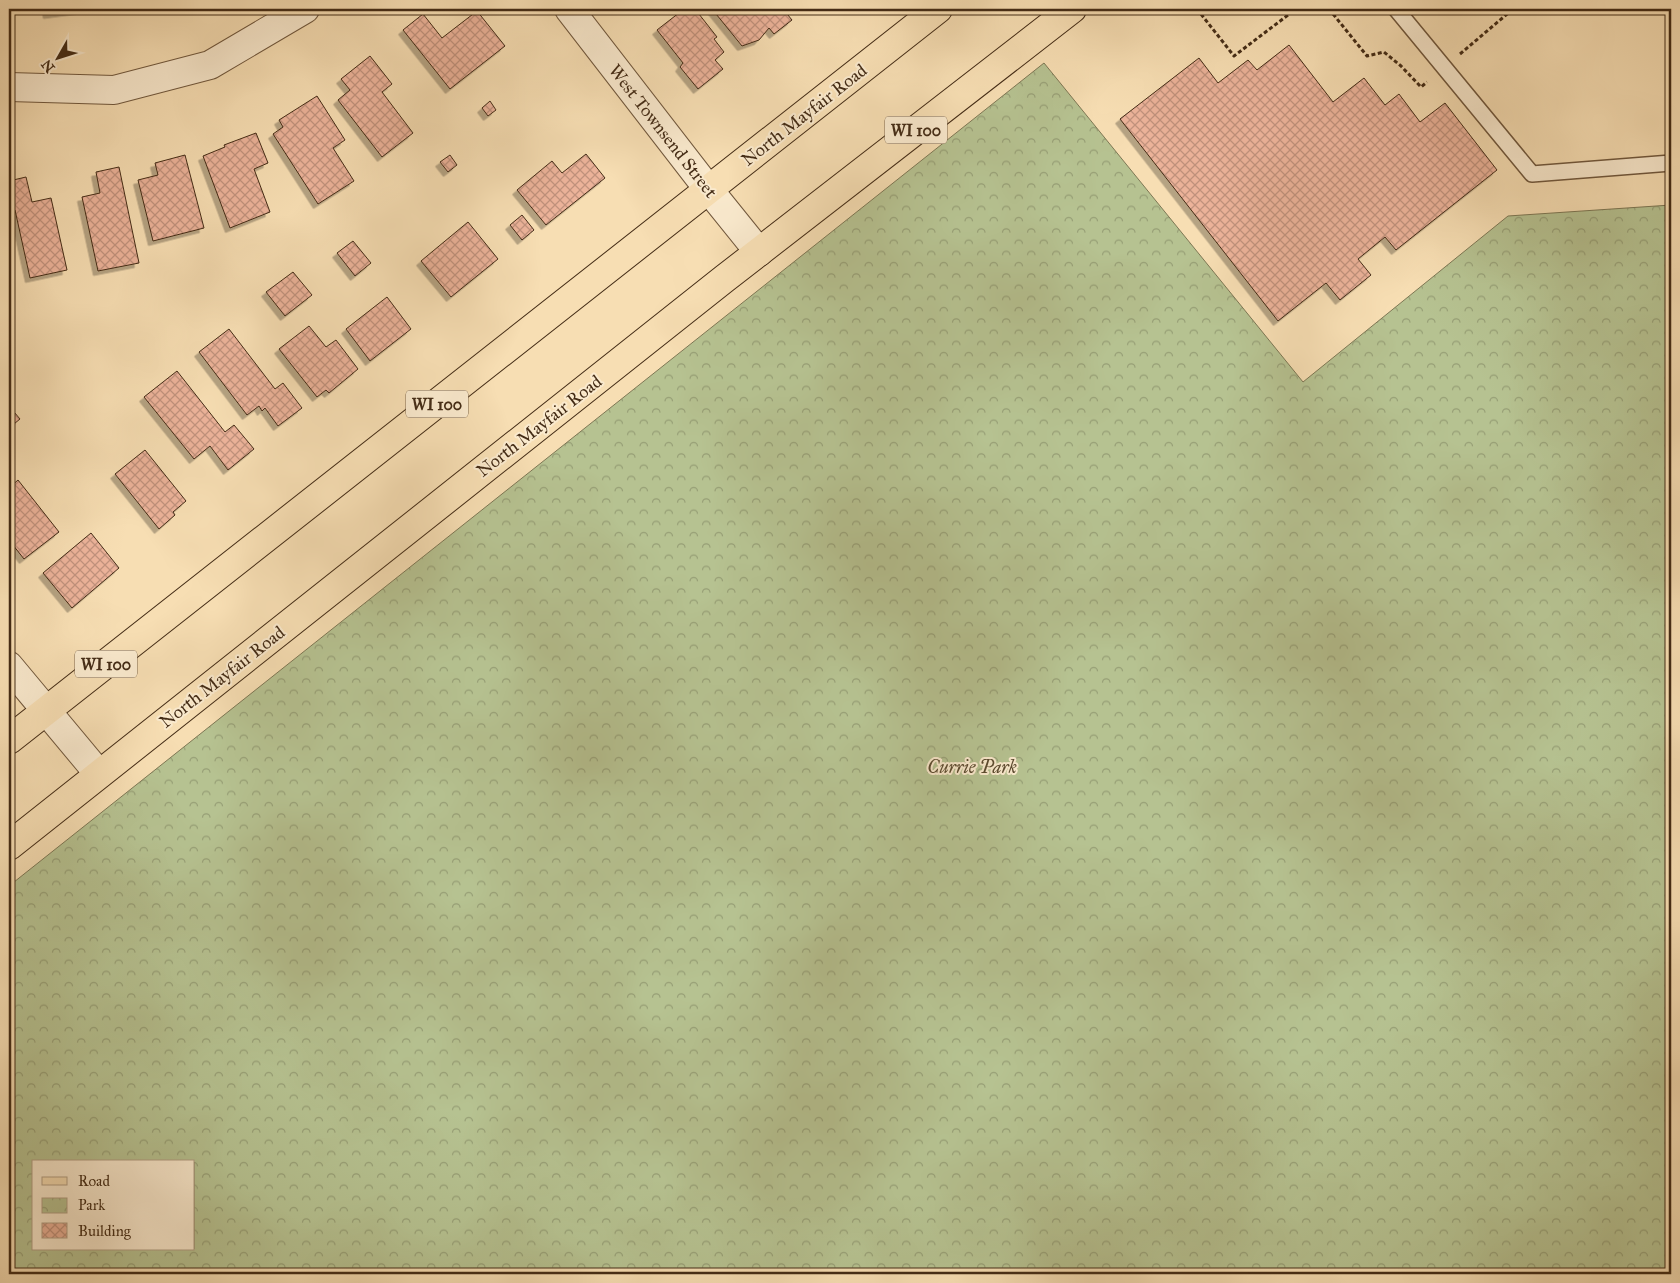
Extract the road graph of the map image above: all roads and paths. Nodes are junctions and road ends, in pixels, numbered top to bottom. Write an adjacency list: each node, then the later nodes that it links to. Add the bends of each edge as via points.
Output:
1 (305, 9): 11 (street, via 210,65 162,78 114,90)
2 (568, 9): 13 (street, West Townsend Street)
3 (938, 9): 13 (main road, North Mayfair Road / WI 100)
4 (1072, 9): 14 (main road, North Mayfair Road / WI 100)
5 (1196, 9): 6 (path, via 1234,56)
6 (1296, 9)
7 (1329, 9): 10 (path, via 1367,56 1384,52 1421,87)
8 (1396, 9): 10 (lane)
9 (1513, 9): 10 (path)
10 (1444, 67): 12 (lane, via 1532,174)
11 (9, 87)
12 (1671, 163)
13 (709, 190): 14 (street, West Townsend Street); 16 (main road, North Mayfair Road / WI 100)
14 (759, 252): 18 (main road, North Mayfair Road / WI 100)
15 (9, 666): 16 (street)
16 (46, 711): 17 (main road, North Mayfair Road / WI 100); 18 (street)
17 (9, 740)
18 (99, 774): 19 (main road, North Mayfair Road / WI 100)
19 (9, 846)

